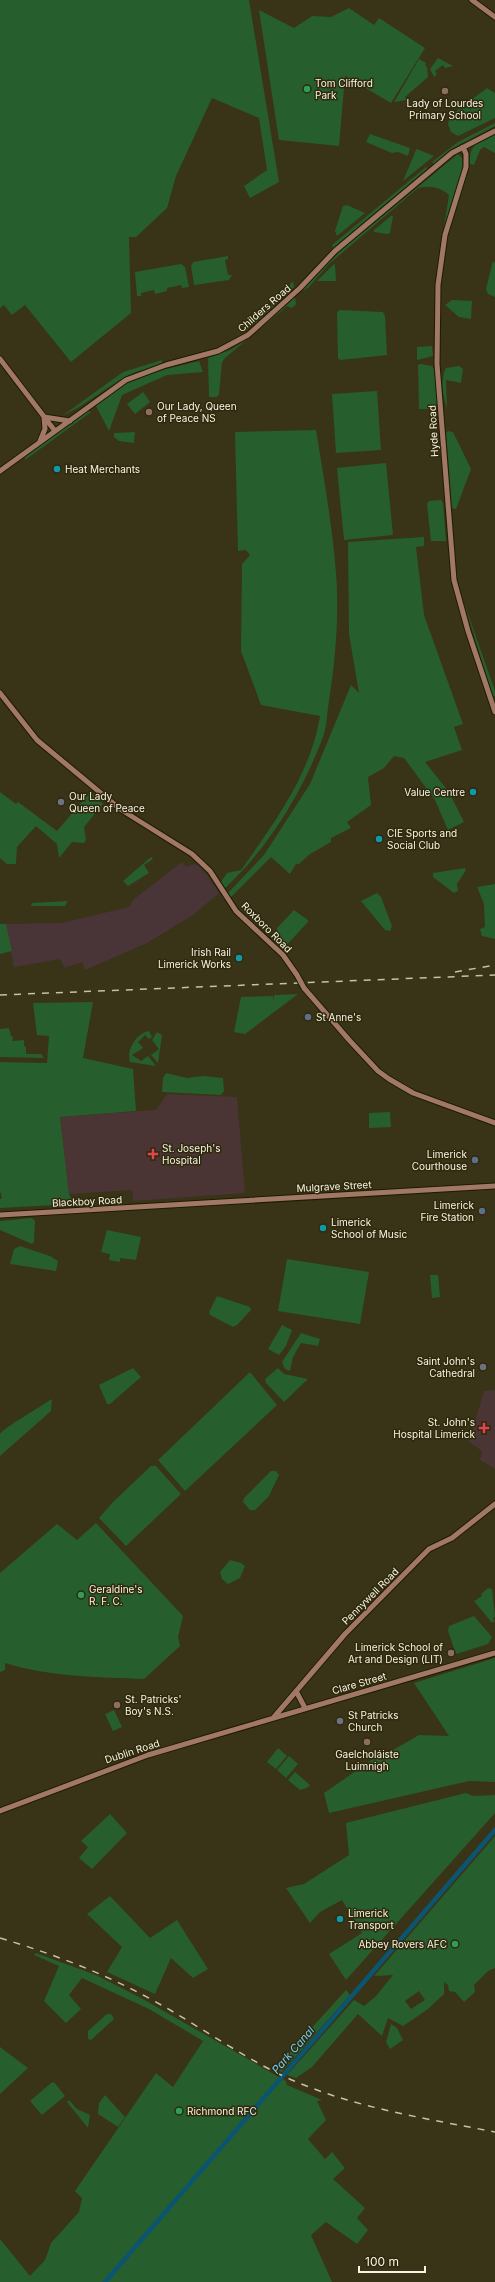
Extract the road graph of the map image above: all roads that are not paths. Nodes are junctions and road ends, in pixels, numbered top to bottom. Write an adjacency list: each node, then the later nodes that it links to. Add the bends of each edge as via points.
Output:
1 (472, 0): 2 (main road)
2 (495, 17)
3 (495, 131): 4 (main road, Childers Road)
4 (463, 147): 7 (main road, Childers Road, via 452,153 335,252 248,335 218,351 126,380); 12 (main road, Hyde Road, via 466,167 445,235 438,285 437,364 452,573)
5 (0, 359): 6 (main road)
6 (44, 416): 7 (main road); 8 (main road); 9 (main road, via 45,429)
7 (70, 421): 8 (main road, Childers Road)
8 (55, 431): 9 (main road, Childers Road)
9 (39, 442): 10 (main road, Childers Road)
10 (0, 471)
11 (0, 693): 13 (main road, Roxboro Road, bridge, via 37,740 120,810 192,854 210,871 236,911 288,960 308,993 378,1071 413,1093)
12 (495, 712)
13 (495, 1123)
14 (495, 1186): 15 (main road, Mulgrave Street)
15 (174, 1205): 16 (main road, Blackboy Road)
16 (0, 1215)
17 (495, 1504): 19 (main road, Pennywell Road, via 452,1538 429,1549 345,1634)
18 (495, 1653): 20 (main road, Clare Street)
19 (296, 1691): 20 (main road); 21 (main road, Pennywell Road)
20 (305, 1708): 21 (main road, Clare Street)
21 (273, 1717): 22 (main road, Dublin Road, via 113,1767)
22 (0, 1811)

